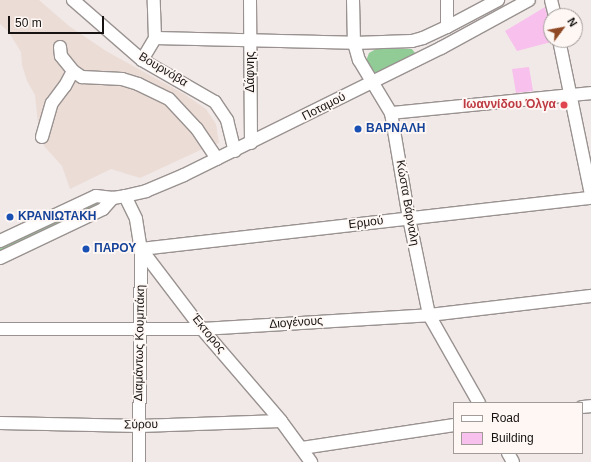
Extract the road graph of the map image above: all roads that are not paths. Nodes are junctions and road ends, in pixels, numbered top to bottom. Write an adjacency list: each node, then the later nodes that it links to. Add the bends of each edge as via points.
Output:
1 (73, 0): 14 (street, Βουρνόβα)
2 (154, 0): 9 (street)
3 (250, 0): 10 (street, Δάφνης)
4 (353, 0): 11 (street, Κώστα Βάρναλη)
5 (447, 0): 8 (street)
6 (498, 0): 8 (street)
7 (529, 0): 16 (street, Ποταμού)
8 (447, 27): 11 (street, via 412,41)
9 (155, 38): 10 (street, Βουρνόβα); 14 (street)
10 (250, 40): 11 (street, Βουρνόβα); 21 (street, Δάφνης)
11 (354, 43): 16 (street, Κώστα Βάρναλη, via 359,60)
12 (60, 47): 15 (street, via 61,56)
13 (561, 48): 18 (street)
14 (142, 60): 22 (street, Βουρνόβα, via 215,102 227,120)
15 (73, 71): 20 (street, via 66,86 52,103); 23 (street, via 82,77 122,79 169,99 197,129)
16 (372, 83): 19 (street, Κώστα Βάρναλη); 21 (street, Ποταμού)
17 (591, 93): 18 (street)
18 (570, 95): 19 (street); 24 (street)
19 (391, 113): 27 (street, Κώστα Βάρναλη)
20 (42, 137)
21 (251, 143): 22 (street, Ποταμού)
22 (235, 151): 23 (street, Ποταμού)
23 (217, 159): 25 (street, Ποταμού, via 165,184)
24 (591, 195)
25 (119, 197): 28 (street, Ποταμού, via 96,196); 29 (street, Έκτορος, via 136,218); 30 (street, Ποταμού, via 102,209)
26 (591, 198): 27 (street, Ερμού)
27 (409, 218): 29 (street, Ερμού); 32 (street, Κώστα Βάρναλη)
28 (0, 241)
29 (141, 249): 33 (street, Διαμάντως Κουμπάκη); 35 (street, Έκτορος)
30 (0, 258)
31 (591, 296): 32 (street, Διογένους)
32 (429, 315): 35 (street, Διογένους); 36 (street, Κώστα Βάρναλη)
33 (141, 328): 34 (street, Διογένους); 35 (street, Διογένους); 40 (street, Διαμάντως Κουμπάκη)
34 (0, 329)
35 (202, 329): 37 (street, Έκτορος)
36 (477, 402)
37 (281, 421): 40 (street, Σύρου); 41 (street, Έκτορος)
38 (0, 423): 40 (street, Σύρου)
39 (453, 425): 41 (street)
40 (140, 426): 42 (street, Διαμάντως Κουμπάκη)
41 (302, 448): 43 (street, Έκτορος)
42 (139, 462)
43 (311, 462)

